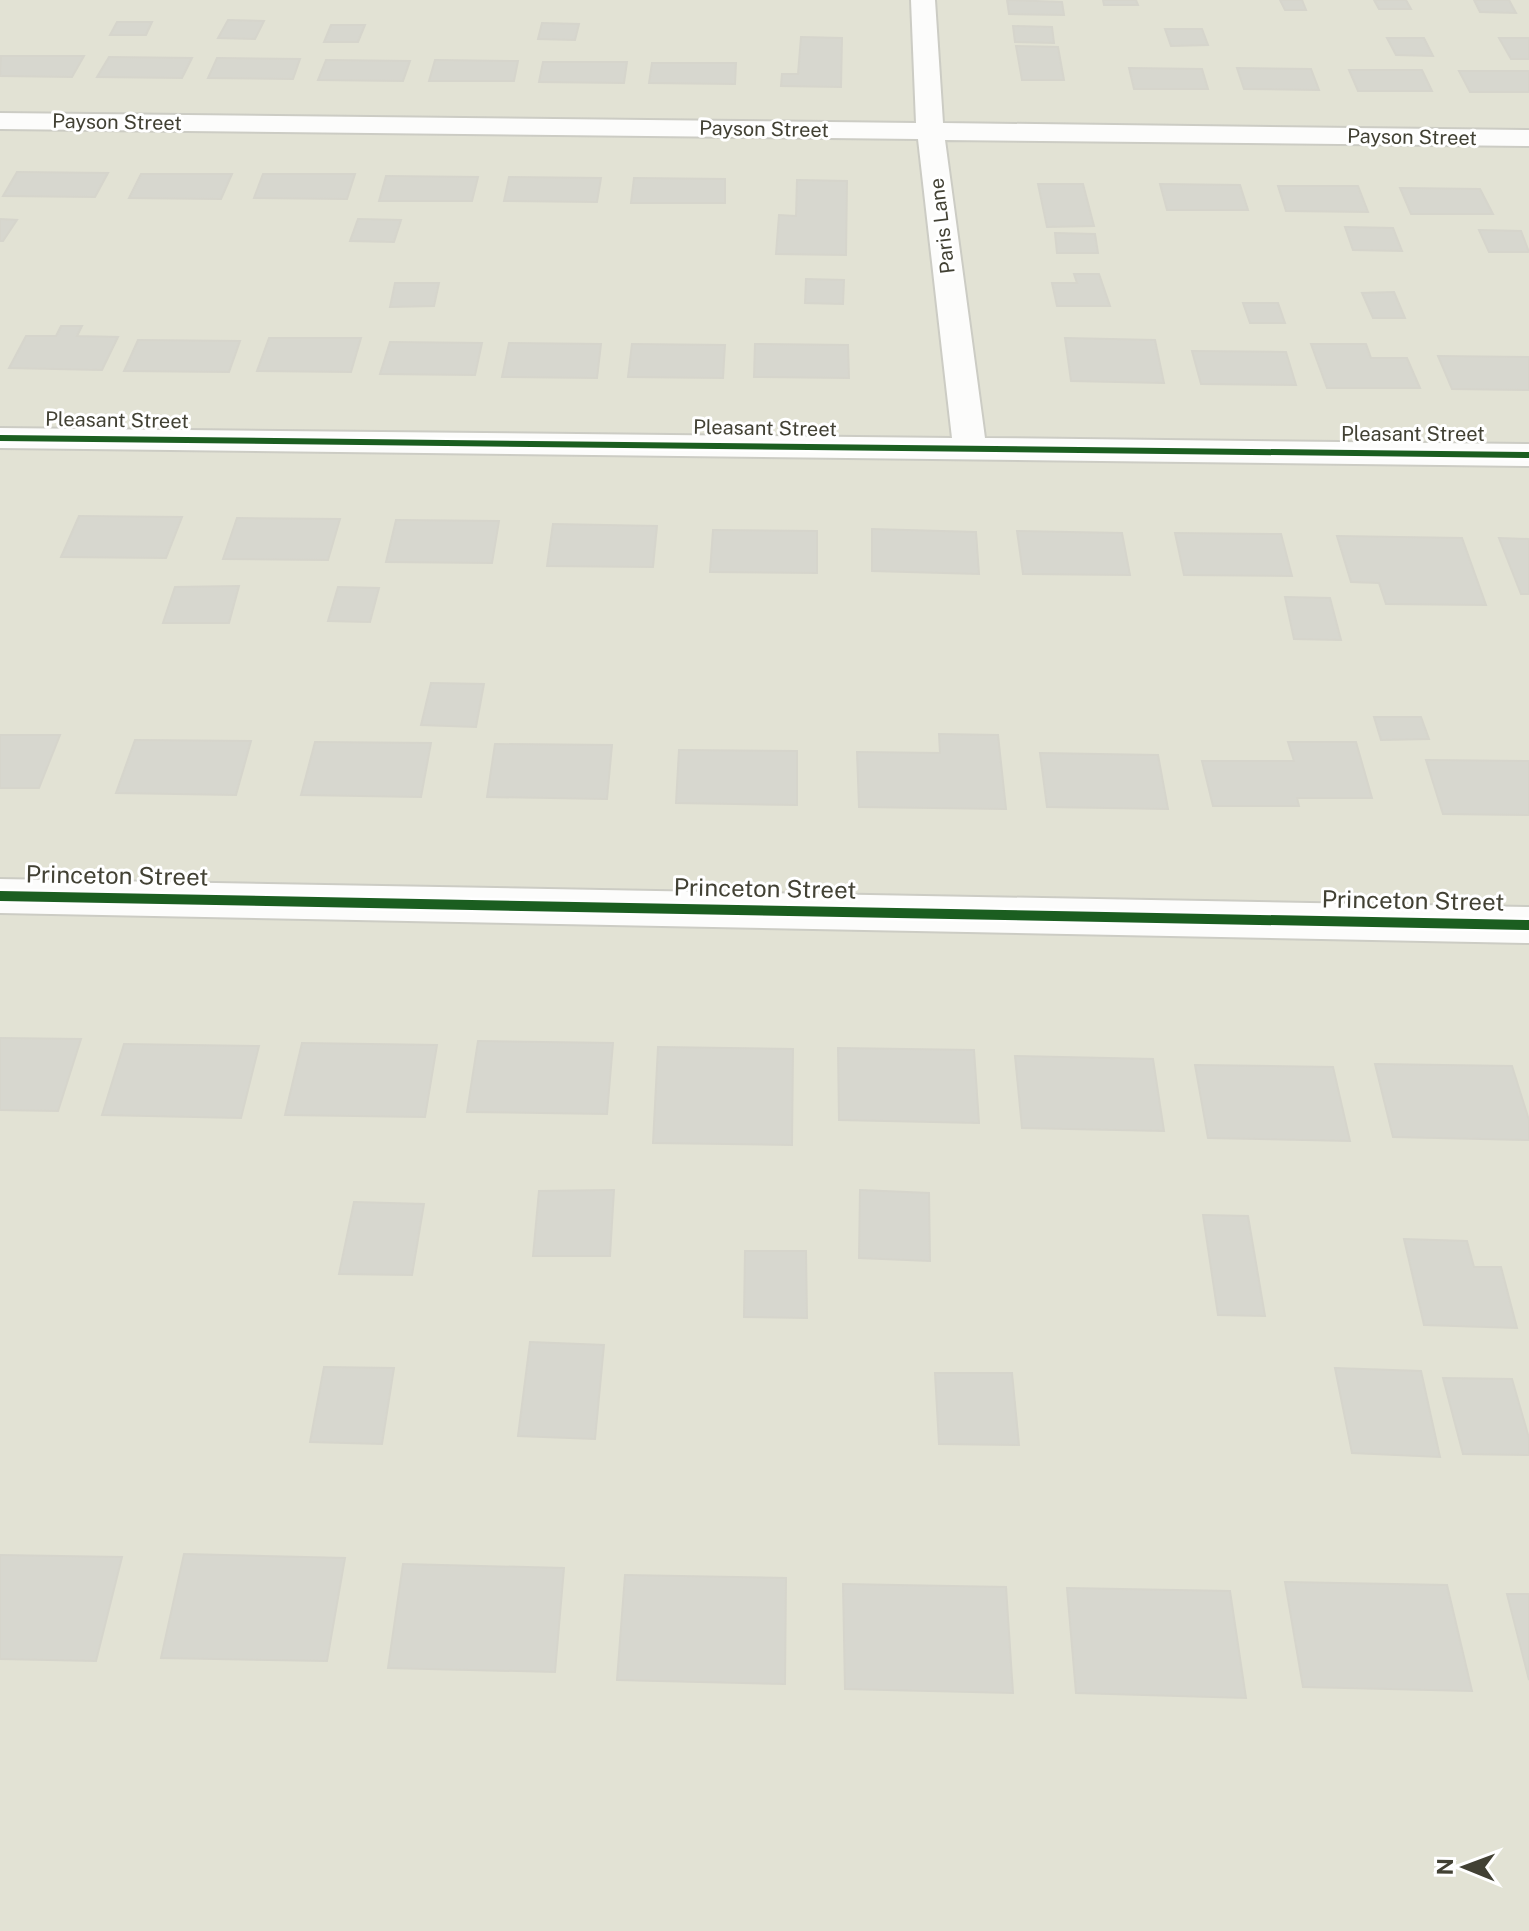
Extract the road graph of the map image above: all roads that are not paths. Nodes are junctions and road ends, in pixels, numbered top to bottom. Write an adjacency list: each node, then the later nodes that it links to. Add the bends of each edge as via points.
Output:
1 (923, 0): 3 (street, Paris Lane)
2 (0, 121): 3 (street, Payson Street)
3 (930, 131): 4 (street, Payson Street); 6 (street, Paris Lane)
4 (1529, 138)
5 (0, 438): 6 (street, Pleasant Street)
6 (970, 451): 7 (street, Pleasant Street)
7 (1529, 455)
8 (0, 896): 9 (street, Princeton Street)
9 (1529, 925)

